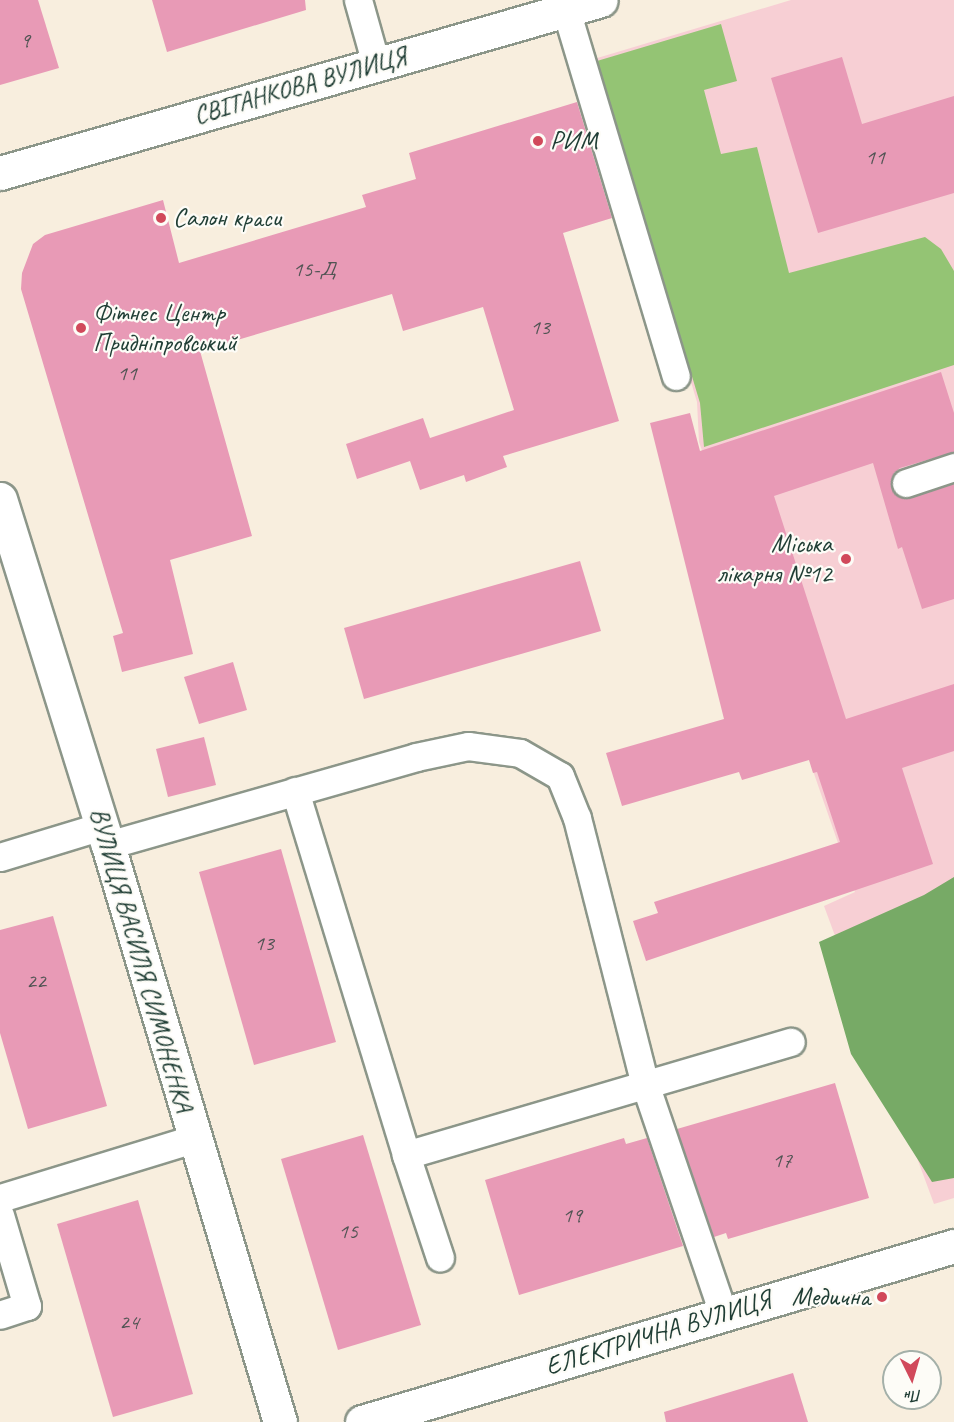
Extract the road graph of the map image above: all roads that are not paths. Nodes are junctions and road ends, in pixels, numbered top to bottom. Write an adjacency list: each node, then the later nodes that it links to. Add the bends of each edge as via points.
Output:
1 (358, 0): 4 (lane)
2 (601, 0): 3 (street, СВІТАНКОВА ВУЛИЦЯ)
3 (566, 10): 4 (street, СВІТАНКОВА ВУЛИЦЯ); 6 (lane)
4 (376, 64): 5 (street, СВІТАНКОВА ВУЛИЦЯ)
5 (0, 173)
6 (676, 376)
7 (954, 466): 8 (lane)
8 (906, 483)
9 (0, 499): 11 (street, ВУЛИЦЯ ВАСИЛЯ СИМОНЕНКА)
10 (295, 791): 11 (lane); 14 (lane, via 468,746 520,753 560,776 577,818); 16 (lane)
11 (105, 836): 12 (lane); 15 (street, ВУЛИЦЯ ВАСИЛЯ СИМОНЕНКА)
12 (0, 857)
13 (791, 1042): 14 (lane)
14 (645, 1084): 16 (lane); 21 (lane)
15 (193, 1139): 17 (lane); 23 (street, ВУЛИЦЯ ВАСИЛЯ СИМОНЕНКА)
16 (406, 1155): 20 (lane)
17 (0, 1198)
18 (0, 1215): 22 (lane, via 27,1306)
19 (954, 1246): 21 (street, ЕЛЕКТРИЧНА ВУЛИЦЯ)
20 (440, 1258)
21 (723, 1313): 24 (street, ЕЛЕКТРИЧНА ВУЛИЦЯ)
22 (0, 1315)
23 (280, 1422)
24 (362, 1422)

